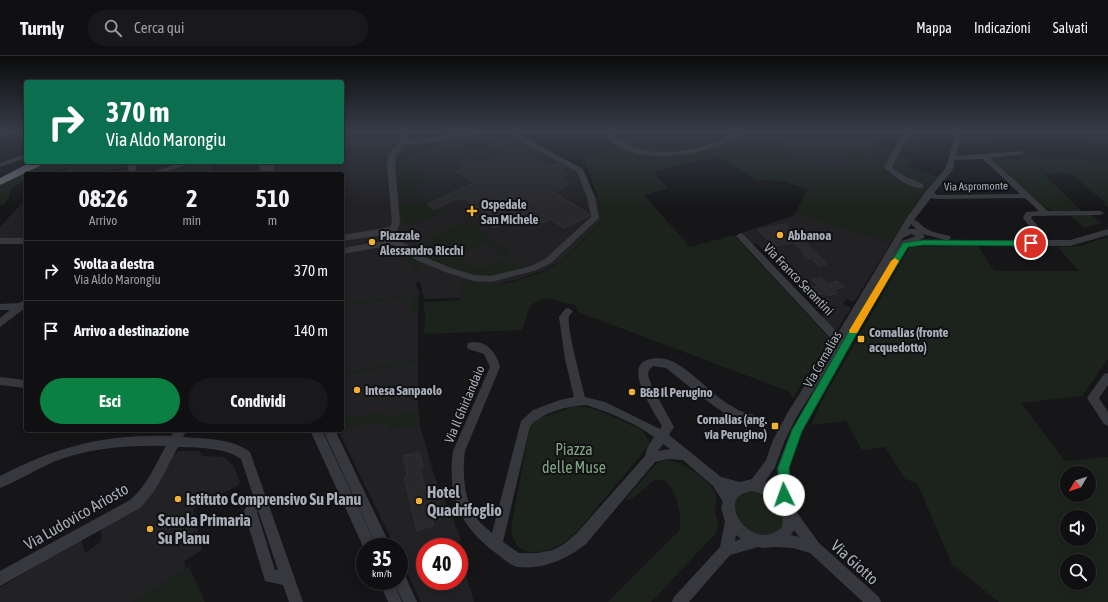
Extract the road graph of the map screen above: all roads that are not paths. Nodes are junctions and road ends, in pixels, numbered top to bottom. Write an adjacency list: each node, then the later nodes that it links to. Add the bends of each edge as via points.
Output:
1 (392, 156): 23 (street, via 392,193 396,223 394,229)
2 (554, 156): 31 (street, via 580,171 595,220 548,261 534,268 491,279 474,278 419,258 394,242)
3 (894, 156): 16 (street, via 888,167 903,179)
4 (953, 156): 8 (street, Via Cornalias)
5 (980, 156): 8 (street)
6 (984, 156): 18 (street)
7 (24, 157): 12 (street)
8 (952, 161): 17 (street, Via Cornalias, via 940,182)
9 (30, 164): 14 (highway)
10 (36, 164): 15 (highway)
11 (184, 164): 13 (street)
12 (0, 165)
13 (158, 172)
14 (0, 178)
15 (0, 182)
16 (920, 186)
17 (928, 194): 18 (street, Via Aspromonte, via 937,197); 25 (street, Via Cornalias)
18 (1026, 196): 19 (street)
19 (1045, 213): 20 (street); 22 (street, via 1027,215)
20 (1100, 213)
21 (1108, 225): 28 (street, via 1055,239)
22 (1038, 231)
23 (382, 232): 27 (street); 31 (street, via 385,241)
24 (1108, 232): 25 (street, via 1070,243)
25 (912, 233): 28 (street, via 937,239); 28 (street, via 918,228 934,235); 37 (street, Via Cornalias); 56 (street, Via Cornalias, via 797,430 783,468)
26 (740, 236): 37 (street, Via Franco Serantini)
27 (344, 238)
28 (951, 238)
29 (24, 241): 30 (street)
30 (0, 242)
31 (383, 245): 32 (street)
32 (344, 252)
33 (24, 305): 34 (street); 36 (street)
34 (0, 307)
35 (568, 311): 42 (street, via 564,317 567,348)
36 (0, 323)
37 (839, 340): 53 (street, Via Cornalias, via 792,415 771,463)
38 (472, 346): 62 (street, Via Il Ghirlandaio, via 489,351 495,367 458,451 460,491 465,511 474,525)
39 (1108, 377): 44 (street, via 1093,398)
40 (0, 381): 41 (street)
41 (24, 384)
42 (581, 401): 48 (street, via 601,405); 62 (street, via 546,409 525,424)
43 (754, 419): 48 (street, via 745,419 733,413 669,365 652,362 643,368 643,375 668,428)
44 (1108, 421)
45 (317, 432): 58 (street)
46 (330, 432): 59 (street)
47 (178, 436): 51 (street, via 77,449 38,463); 65 (street, Via Ludovico Ariosto, via 149,488 135,504); 68 (street, via 234,447 246,456 260,495 250,511 270,576 288,579)
48 (662, 436): 49 (street); 50 (street, via 653,448)
49 (685, 454): 50 (street); 52 (street)
50 (651, 458): 62 (street, via 581,539 569,549 537,560 517,560)
51 (0, 482)
52 (717, 482): 54 (street); 55 (street)
53 (755, 486): 54 (street); 56 (street, via 772,492)
54 (741, 488): 55 (street, via 733,493)
55 (729, 501): 57 (street, via 728,511)
56 (787, 509): 61 (street, via 790,520 787,531); 63 (street, Via Giotto)
57 (732, 521): 60 (street, via 742,533); 64 (street)
58 (366, 538)
59 (380, 538)
60 (758, 540): 61 (street); 64 (street)
61 (775, 540): 63 (street, Via Giotto)
62 (496, 545)
63 (814, 548): 72 (street, Via Giotto)
64 (726, 550): 71 (street)
65 (0, 579)
66 (390, 590): 69 (street)
67 (404, 590): 70 (street)
68 (296, 602)
69 (395, 602)
70 (410, 602)
71 (679, 602)
72 (874, 602)

